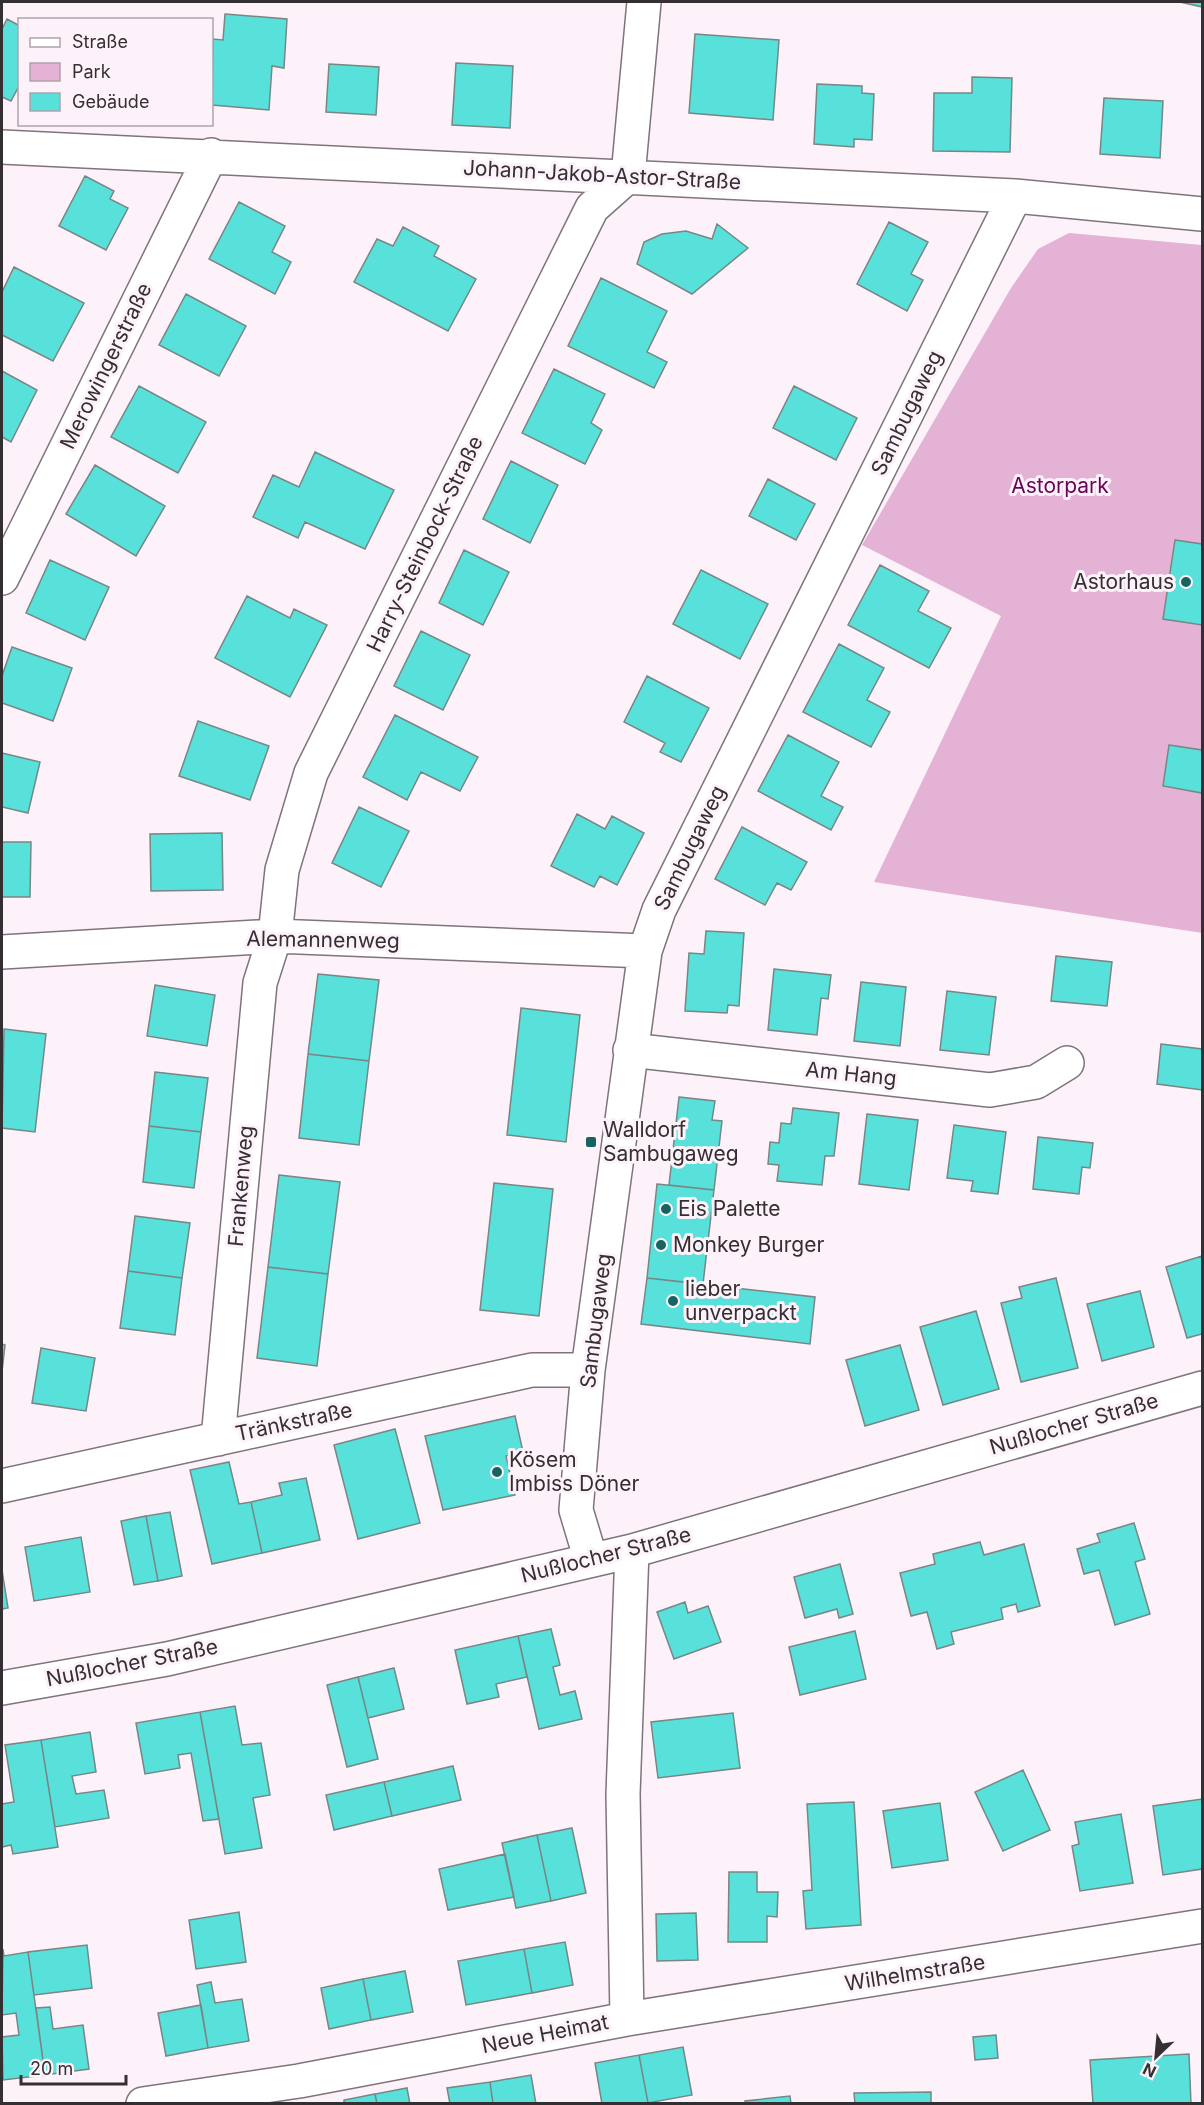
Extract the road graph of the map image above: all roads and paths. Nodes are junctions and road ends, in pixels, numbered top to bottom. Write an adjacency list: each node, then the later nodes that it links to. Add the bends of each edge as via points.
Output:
1 (644, 2): 4 (street)
2 (2, 147): 3 (street, Johann-Jakob-Astor-Straße)
3 (211, 155): 4 (street, Johann-Jakob-Astor-Straße); 7 (street, Merowingerstraße)
4 (628, 176): 5 (street, Johann-Jakob-Astor-Straße); 8 (street, Harry-Steinbock-Straße, via 592,208 311,773 282,870)
5 (1015, 196): 6 (street, Johann-Jakob-Astor-Straße); 9 (street, Sambugaweg, via 659,910)
6 (1203, 214)
7 (2, 578)
8 (275, 936): 9 (street, Alemannenweg); 10 (street, Alemannenweg); 15 (street, Frankenweg, via 260,983)
9 (645, 951): 11 (street, Sambugaweg)
10 (2, 952)
11 (630, 1050): 12 (street, Am Hang, via 990,1090 1036,1082); 13 (street, Sambugaweg)
12 (1067, 1063)
13 (588, 1370): 15 (street, Tränkstraße, via 532,1370); 18 (street, Sambugaweg, via 576,1510)
14 (1203, 1388): 17 (street, Nußlocher Straße)
15 (218, 1438): 16 (street, Tränkstraße)
16 (2, 1486)
17 (632, 1551): 18 (street, Nußlocher Straße); 21 (street, Neue Heimat, via 623,1794)
18 (591, 1560): 19 (street, Nußlocher Straße, via 167,1659)
19 (2, 1688)
20 (1203, 1926): 21 (street, Wilhelmstraße)
21 (627, 2019): 22 (street, Neue Heimat)
22 (301, 2092): 23 (street, Neue Heimat)
23 (143, 2103)

